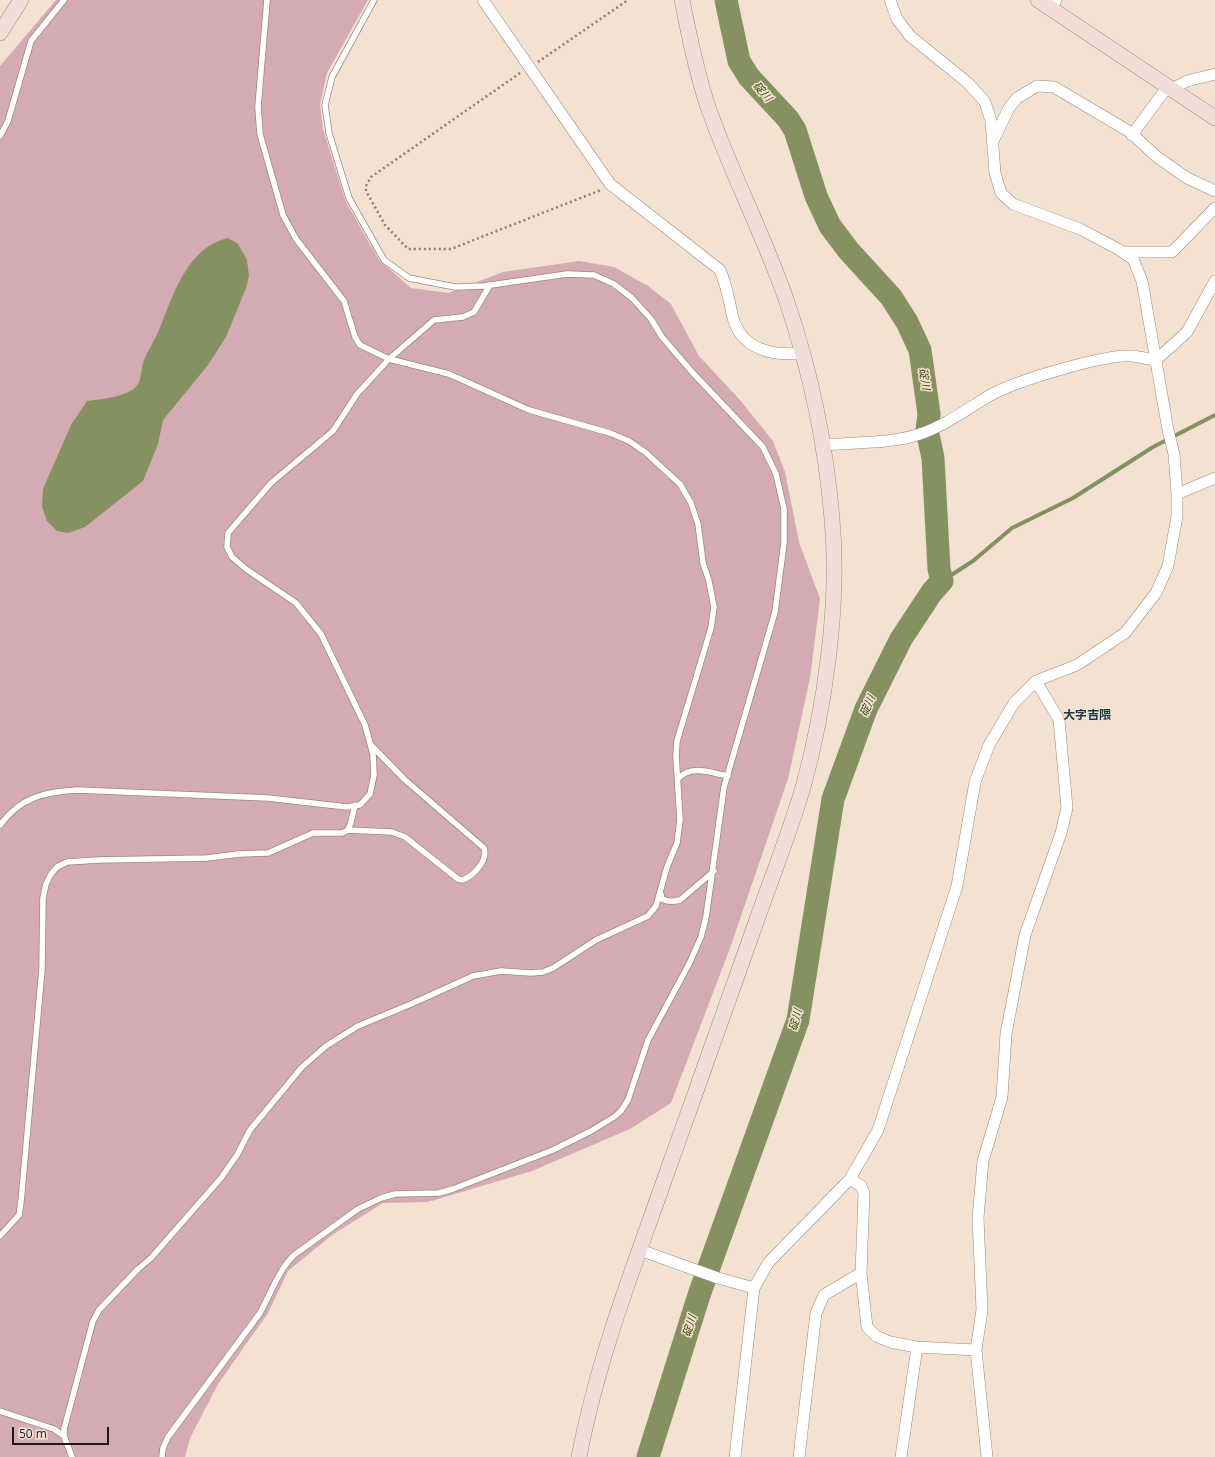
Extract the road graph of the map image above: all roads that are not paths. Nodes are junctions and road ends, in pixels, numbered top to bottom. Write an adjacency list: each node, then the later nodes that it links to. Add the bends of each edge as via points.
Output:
1 (21, 0): 10 (street)
2 (64, 0): 15 (lane, via 31,41 8,121)
3 (267, 0): 23 (lane, via 258,119 283,215 296,239 344,301 360,345)
4 (374, 0): 21 (lane, via 332,76 325,105 329,133 349,198 384,260 409,278 455,287)
5 (483, 0): 22 (street, via 612,186 720,270 734,319 742,336 767,352)
6 (682, 0): 22 (street, via 691,49 708,105 787,302)
7 (890, 0): 16 (street, via 897,19 910,36 968,83 985,102 991,122)
8 (1038, 0): 9 (street)
9 (1054, 4): 12 (street)
10 (0, 33)
11 (1215, 74): 12 (street)
12 (1170, 88): 13 (street); 14 (street)
13 (1215, 118)
14 (1132, 135): 16 (street, via 1087,105 1054,86 1047,85 1037,86 1017,98 1009,108); 17 (street, via 1187,178)
15 (0, 136)
16 (992, 144): 19 (street, via 995,173 1002,193 1012,204 1080,229)
17 (1215, 192)
18 (1215, 208): 19 (street, via 1172,252)
19 (1124, 252): 24 (street, via 1133,259 1142,281)
20 (1215, 281): 24 (street, via 1187,332)
21 (490, 285): 23 (lane, via 474,312 463,317 434,320); 30 (lane, via 567,274 594,275 614,284 632,298 651,319 662,338 763,447 776,474 784,509 784,543 768,644)
22 (801, 353): 25 (street)
23 (389, 359): 29 (lane, via 357,394 333,431 271,483 250,505 228,533 227,547 232,557 246,569 296,603 320,634 365,725); 31 (lane, via 449,374 529,410 610,433 629,441 680,484 691,503 698,524 703,563 714,607 711,628 677,741)
24 (1156, 360): 25 (street, via 1132,356 1106,359 1014,385 990,396 963,414 908,438); 27 (street, via 1174,454)
25 (824, 445): 39 (street, via 835,563 831,631 812,751 786,837)
26 (1215, 478): 27 (street)
27 (1177, 494): 28 (street, via 1174,543 1168,566 1156,593 1125,633 1077,665)
28 (1036, 681): 37 (street, via 1014,703 989,744 975,782 957,886 938,948 878,1130); 43 (street, via 1059,720 1067,808 1061,833 1025,935 1006,1034 1002,1098 983,1161 978,1218 982,1310)
29 (370, 743): 32 (lane, via 374,775 370,794 360,804); 34 (lane, via 404,779 484,848 486,854 470,877 458,879 405,837 392,832)
30 (728, 776): 31 (lane, via 691,770 683,773); 35 (lane, via 724,787)
31 (678, 779): 36 (lane, via 680,820 677,843)
32 (354, 805): 33 (lane, via 340,806 268,798 77,790 31,797 7,815); 34 (lane, via 352,822)
33 (0, 825)
34 (348, 830): 38 (lane, via 334,835 313,833 268,853 207,858 68,862 51,874 43,898 42,969 21,1202 19,1215)
35 (714, 871): 36 (lane, via 674,902 662,899); 47 (lane, via 701,937 648,1040 633,1089 621,1111 591,1131 553,1150 453,1189 439,1193 395,1194 381,1198 358,1209 294,1256 279,1274 260,1313 168,1437)
36 (661, 891): 45 (lane, via 656,906 648,916 596,940 554,968 543,972 500,971 473,976 358,1026 326,1046 302,1067 250,1130 221,1178 151,1258 99,1310 93,1321 79,1369)
37 (850, 1179): 40 (street, via 861,1186 864,1193); 41 (street, via 768,1263)
38 (0, 1236)
39 (640, 1250): 41 (street); 48 (street, via 600,1372 585,1423)
40 (861, 1273): 42 (street, via 867,1327 876,1336 890,1342); 50 (street, via 824,1295 816,1313)
41 (754, 1288): 49 (street)
42 (917, 1347): 43 (street); 51 (street)
43 (976, 1350): 52 (street)
44 (0, 1411): 45 (lane, via 54,1429)
45 (64, 1436): 46 (lane)
46 (72, 1457)
47 (162, 1457)
48 (579, 1457)
49 (735, 1457)
50 (799, 1457)
51 (901, 1457)
52 (987, 1457)

